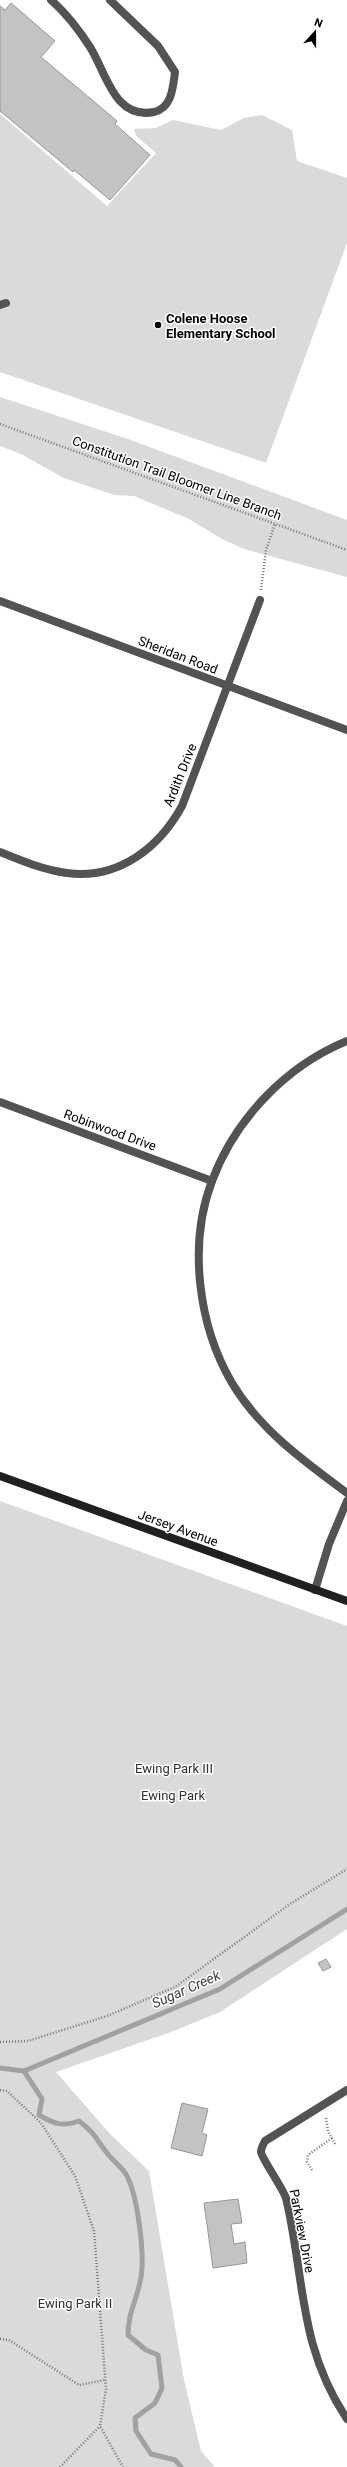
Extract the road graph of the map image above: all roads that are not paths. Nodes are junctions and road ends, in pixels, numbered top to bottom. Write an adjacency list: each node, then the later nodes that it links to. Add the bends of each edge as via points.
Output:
1 (51, 0): 2 (street, via 64,12 90,48 106,83 124,106 144,114 159,111 172,97 175,72 158,46)
2 (110, 0)
3 (260, 600): 5 (street, Ardith Drive)
4 (0, 601): 5 (street, Sheridan Road)
5 (226, 686): 6 (street, Sheridan Road); 7 (street, Ardith Drive, via 182,806 172,823 152,846 107,870 81,874 34,865)
6 (347, 730)
7 (0, 852)
8 (347, 1041): 10 (street, via 326,1050 271,1090 244,1121)
9 (0, 1102): 10 (street, Robinwood Drive)
10 (212, 1181): 12 (street, via 203,1219 200,1267 204,1316 222,1363 232,1383 266,1428)
11 (0, 1476): 14 (street, Jersey Avenue)
12 (347, 1493)
13 (347, 1501): 14 (street, via 329,1544)
14 (315, 1590): 15 (street, Jersey Avenue)
15 (347, 1601)
16 (347, 2090): 17 (street, Parkview Drive, via 265,2141 261,2153 282,2186 286,2198 311,2344 329,2390)
17 (347, 2419)

